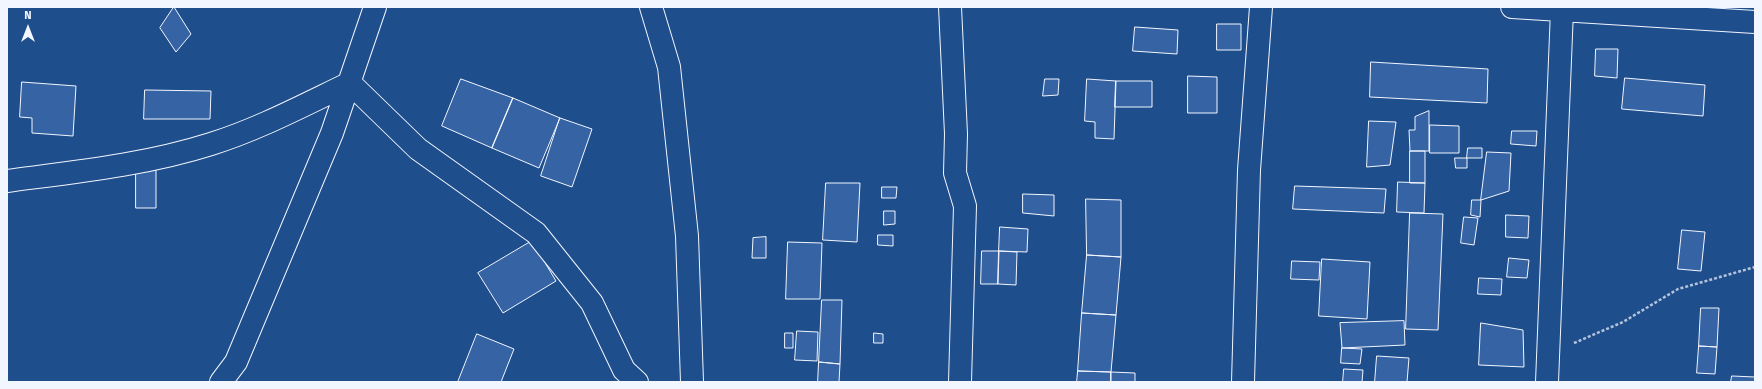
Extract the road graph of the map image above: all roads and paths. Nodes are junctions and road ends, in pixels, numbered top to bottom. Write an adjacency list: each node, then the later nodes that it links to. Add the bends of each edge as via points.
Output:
1 (375, 7): 9 (street)
2 (651, 7): 15 (street, via 669,67 687,236)
3 (950, 7): 16 (street, via 956,134 955,173 964,206)
4 (1260, 7): 17 (street, via 1249,170)
5 (1512, 7): 6 (street)
6 (1562, 10): 7 (street); 12 (street)
7 (1619, 10): 8 (street)
8 (1755, 22)
9 (350, 83): 10 (street, via 270,122 210,144 136,163); 13 (street, via 332,133 236,362); 14 (street, via 418,149 536,233 592,304 624,370)
10 (7, 181)
11 (1755, 267): 12 (path, via 1678,289 1623,322)
12 (1548, 354): 18 (street)
13 (221, 382)
14 (637, 382)
15 (692, 382)
16 (960, 382)
17 (1243, 382)
18 (1547, 382)

